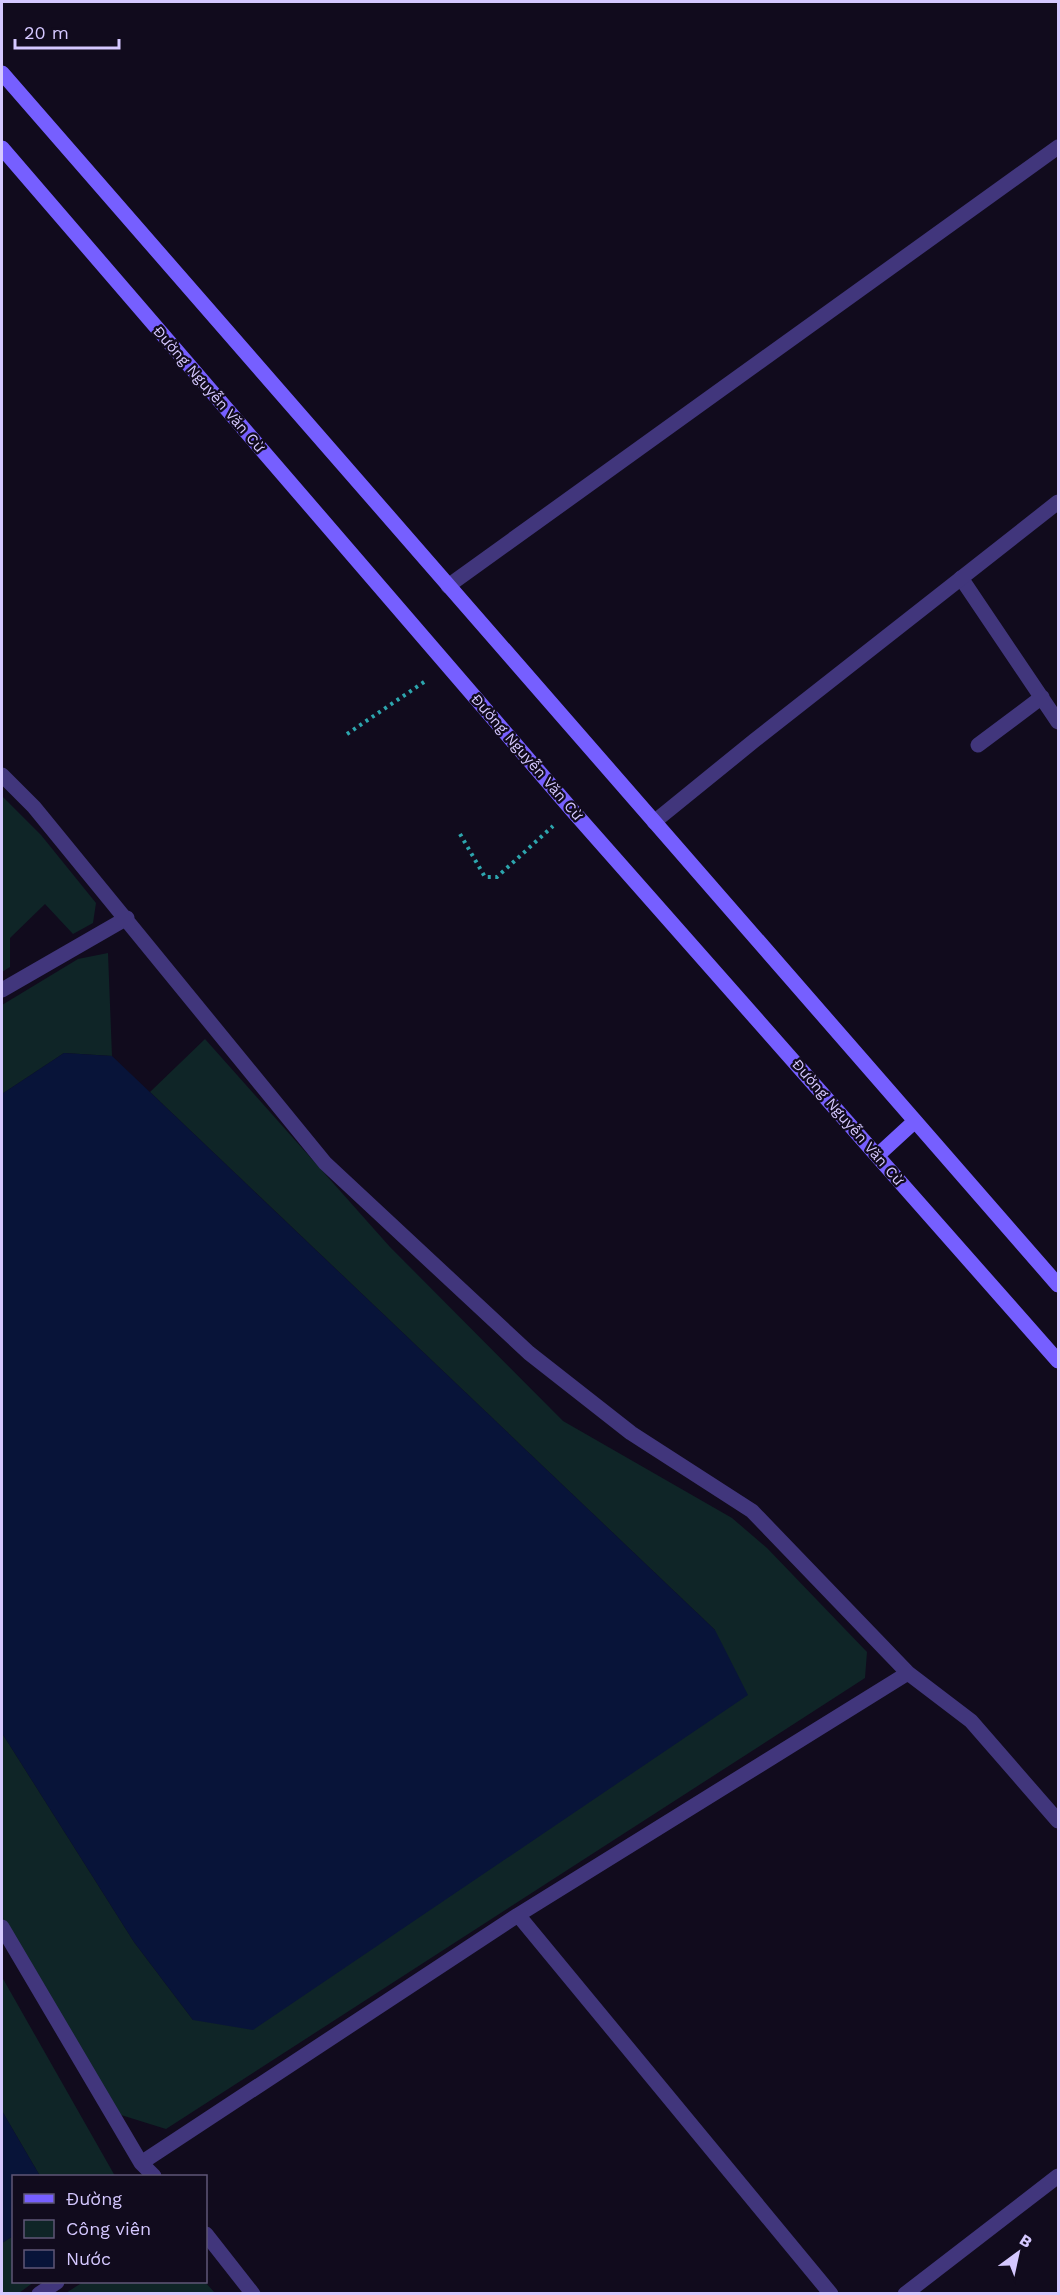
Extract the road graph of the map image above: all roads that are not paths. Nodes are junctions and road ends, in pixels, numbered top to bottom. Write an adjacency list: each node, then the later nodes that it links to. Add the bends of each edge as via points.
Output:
1 (2, 73): 6 (main road)
2 (1059, 147): 6 (street)
3 (2, 148): 15 (main road, Đường Nguyễn Văn Cừ, via 572,810)
4 (1059, 502): 5 (street)
5 (961, 578): 7 (street); 11 (street)
6 (448, 586): 11 (main road)
7 (1042, 697): 8 (street); 9 (street)
8 (1059, 722)
9 (978, 745)
10 (2, 775): 12 (street, via 34,807)
11 (654, 822): 14 (main road)
12 (127, 918): 13 (street); 18 (street, via 325,1163 529,1353 631,1433 752,1511)
13 (2, 990)
14 (915, 1121): 15 (main road); 16 (main road)
15 (878, 1155): 17 (main road, Đường Nguyễn Văn Cừ)
16 (1059, 1285)
17 (1059, 1361)
18 (908, 1672): 19 (street, via 971,1721); 20 (street)
19 (1059, 1821)
20 (518, 1915): 22 (street); 29 (street)
21 (2, 1927): 22 (street)
22 (141, 2163): 23 (street)
23 (153, 2175)
24 (1059, 2176): 30 (street)
25 (207, 2235): 28 (street)
26 (56, 2283): 27 (street)
27 (39, 2294)
28 (253, 2294)
29 (831, 2294)
30 (905, 2294)

